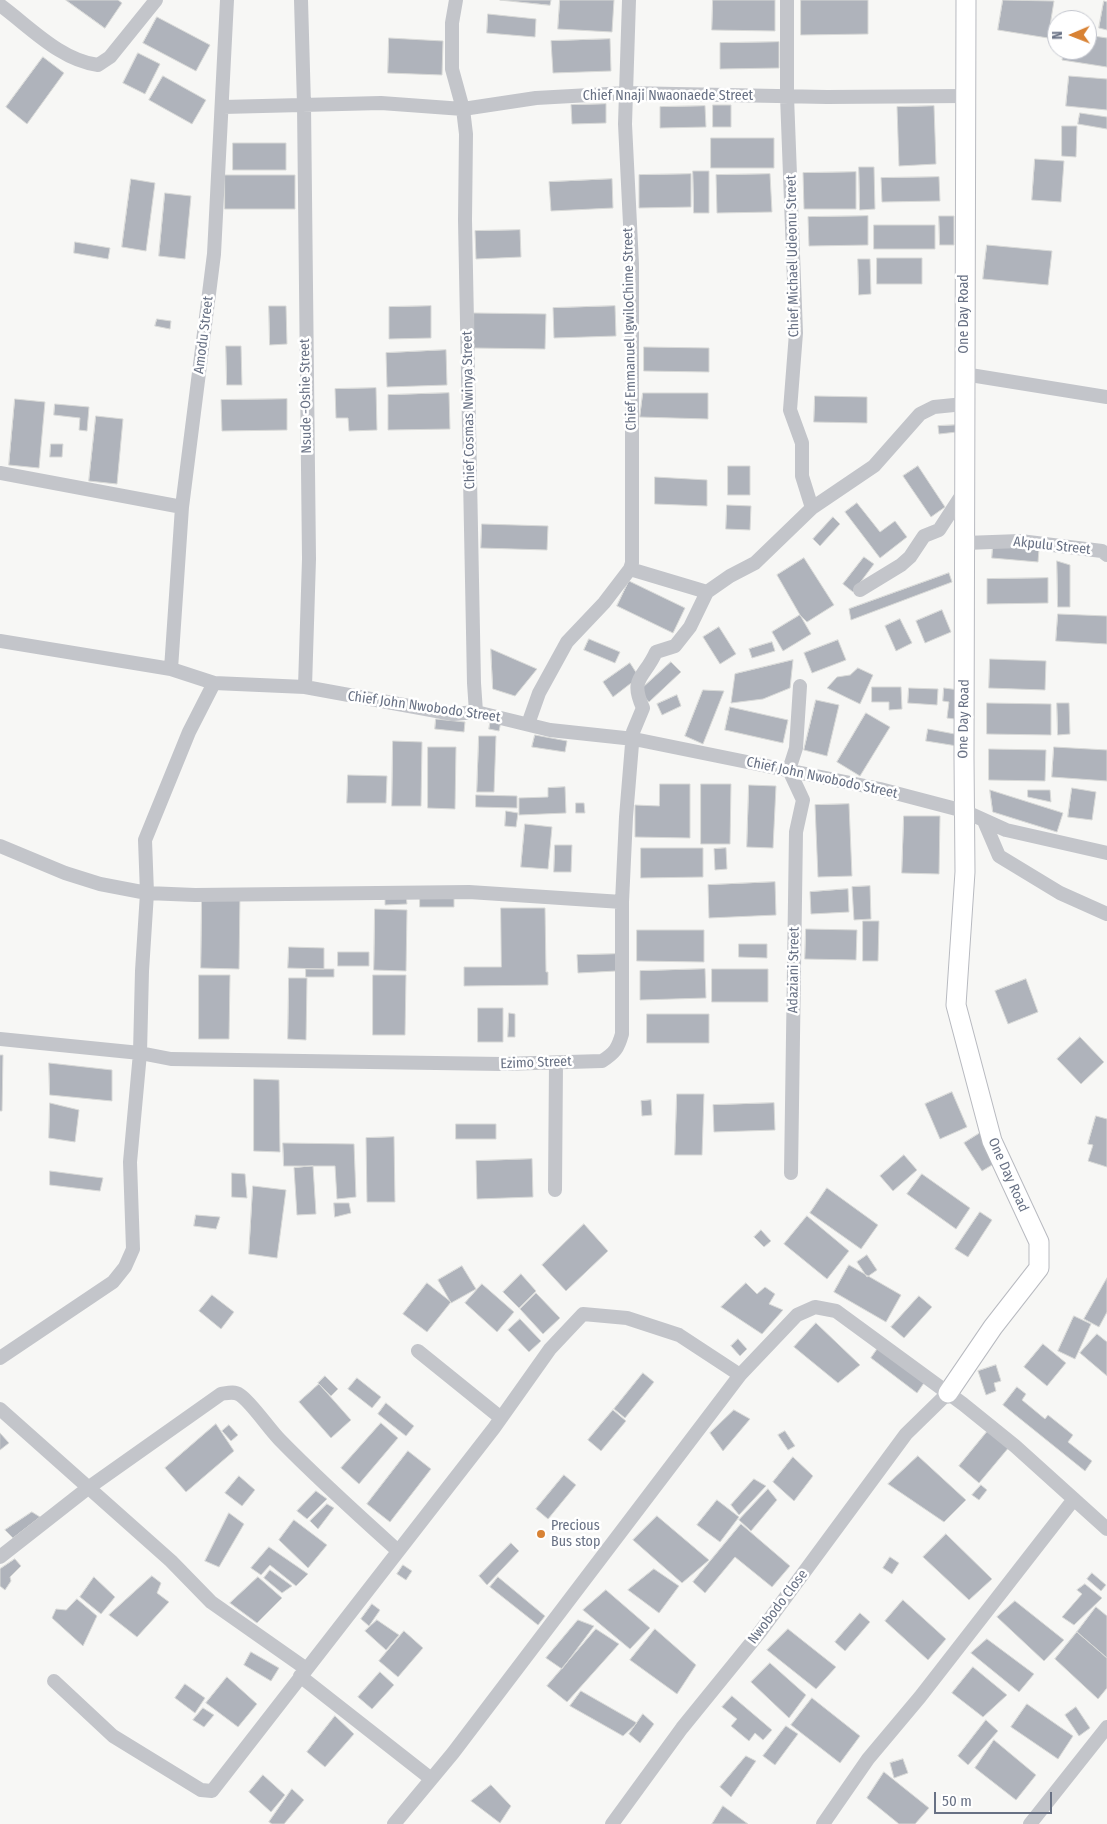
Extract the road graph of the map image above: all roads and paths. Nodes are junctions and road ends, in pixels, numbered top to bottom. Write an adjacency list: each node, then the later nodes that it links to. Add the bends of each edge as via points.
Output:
1 (156, 0): 8 (street, via 110,57 98,65 67,56)
2 (228, 0): 13 (street, Amodu Street)
3 (301, 0): 12 (street, Nsude -Oshie Street)
4 (456, 0): 14 (street, Chief Cosmas Nwinya Street, via 452,23 452,69)
5 (629, 0): 9 (street, Chief Emmanuel IgwiloChime Street)
6 (787, 0): 10 (street, Chief Michael Udeonu Street)
7 (966, 0): 11 (main road, One Day Road)
8 (0, 5)
9 (626, 93): 10 (street, Chief Nnaji Nwaonaede Street); 14 (street, Chief Nnaji Nwaonaede Street, via 536,98); 24 (street, Chief Emmanuel IgwiloChime Street, via 626,167 632,264)
10 (787, 96): 11 (street, Chief Nnaji Nwaonaede Street); 21 (street, Chief Michael Udeonu Street, via 796,323 790,410 802,443 802,476)
11 (965, 96): 15 (main road, One Day Road)
12 (304, 105): 13 (street, Chief Nnaji Nwaonaede Street); 14 (street, Chief Nnaji Nwaonaede Street, via 381,103); 31 (street, Nsude -Oshie Street, via 309,559)
13 (223, 107): 20 (street, Amodu Street, via 214,254)
14 (463, 109): 32 (street, Chief Cosmas Nwinya Street)
15 (964, 374): 16 (street); 17 (main road, One Day Road)
16 (1107, 397)
17 (964, 404): 19 (main road, One Day Road); 21 (street, via 934,406 920,414 874,466)
18 (0, 473): 20 (street)
19 (965, 489): 22 (main road, One Day Road); 25 (street, via 939,530 924,536 901,565)
20 (182, 507): 28 (street, Amodu Street)
21 (812, 508): 26 (street, via 755,563)
22 (965, 543): 23 (street, Akpulu Street, via 1020,541 1102,551); 36 (main road, One Day Road)
23 (1107, 555)
24 (630, 569): 26 (street); 33 (street, via 604,603 567,642 539,694)
25 (860, 590)
26 (707, 592): 34 (street, Ezimo Street, via 690,627 675,646 656,652 648,669 639,677 636,692 644,708)
27 (0, 641): 28 (street, Chief John Nwobodo Street)
28 (171, 669): 29 (street, Chief John Nwobodo Street)
29 (214, 683): 31 (street, Chief John Nwobodo Street); 40 (street, via 189,732 145,840)
30 (800, 686): 35 (street, via 796,748)
31 (305, 687): 32 (street, Chief John Nwobodo Street, via 453,714)
32 (476, 712): 33 (street, Chief John Nwobodo Street)
33 (528, 724): 34 (street, Chief John Nwobodo Street, via 550,730)
34 (634, 739): 35 (street, Chief John Nwobodo Street); 41 (street, Ezimo Street)
35 (789, 770): 36 (street, Chief John Nwobodo Street); 46 (street, Adaziani Street, via 803,800 796,832)
36 (964, 811): 37 (street, Chief John Nwobodo Street); 51 (main road, One Day Road, via 965,872 956,1005 992,1141 1039,1242 1038,1268)
37 (984, 821): 39 (street, Chief John Nwobodo Street, via 1006,830); 42 (street, via 999,856 1060,893)
38 (0, 846): 40 (street, via 74,875)
39 (1107, 853)
40 (147, 893): 41 (street, via 469,892); 44 (street)
41 (622, 902): 45 (street, Ezimo Street, via 623,1005 622,1034 617,1050 602,1061)
42 (1107, 914)
43 (0, 1039): 44 (street, Ezimo Street)
44 (140, 1053): 45 (street, Ezimo Street, via 171,1059); 49 (street, via 130,1162 133,1249 125,1267 113,1282)
45 (556, 1063): 47 (street)
46 (791, 1174)
47 (555, 1190)
48 (418, 1352): 53 (street)
49 (0, 1358)
50 (740, 1375): 51 (street, via 797,1315 815,1307 836,1311); 53 (street, via 679,1335 628,1318 583,1314 550,1349); 62 (street, via 459,1745)
51 (948, 1393): 55 (street, via 1015,1446); 64 (street, Nwobodo Close, via 906,1434 760,1632 682,1728)
52 (0, 1409): 54 (street)
53 (501, 1418): 57 (street)
54 (88, 1488): 57 (street, via 221,1394 232,1392 244,1399 268,1429 326,1488); 58 (street); 59 (street, via 171,1561 211,1602)
55 (1074, 1500): 56 (street); 65 (street, via 920,1697 868,1758)
56 (1107, 1529)
57 (397, 1550): 59 (street)
58 (0, 1557)
59 (302, 1672): 60 (street, via 212,1791 201,1790 113,1736); 62 (street)
60 (54, 1681)
61 (1107, 1727): 66 (street)
62 (430, 1778): 63 (street)
63 (394, 1824)
64 (612, 1824)
65 (823, 1824)
66 (1030, 1824)

